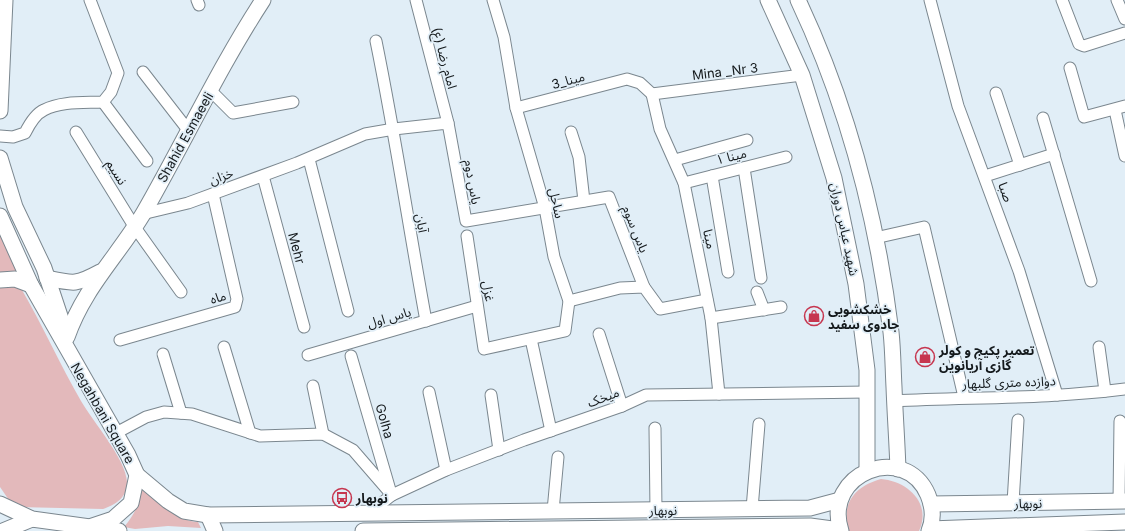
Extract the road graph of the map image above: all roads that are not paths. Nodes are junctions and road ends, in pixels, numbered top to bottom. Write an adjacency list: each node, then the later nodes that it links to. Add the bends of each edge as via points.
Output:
1 (5, 0): 24 (main road)
2 (90, 0): 20 (street, via 118,73 111,92)
3 (263, 0): 17 (main road, Shahid Esmaeeli, via 243,30)
4 (416, 0): 26 (street, امام رضا (ع))
5 (493, 0): 22 (street, ساحل, via 504,37)
6 (768, 0): 16 (main road, شهید عباس دوران)
7 (798, 0): 52 (main road, شهید عباس دوران, via 815,36 840,104)
8 (930, 0): 44 (street, صبا, via 958,106)
9 (1062, 0): 12 (street, via 1079,44 1084,46)
10 (1117, 0): 11 (street)
11 (1125, 19)
12 (1125, 33)
13 (376, 41): 27 (street, آبان)
14 (1070, 68): 23 (street, via 1084,118)
15 (143, 72): 28 (street)
16 (802, 75): 19 (street, Mina _Nr 3); 87 (main road, شهید عباس دوران, via 834,178 856,284 867,370)
17 (210, 90): 21 (street, via 233,113); 28 (main road, Shahid Esmaeeli)
18 (996, 93): 40 (street)
19 (652, 94): 22 (street, مینا_3, via 640,83 627,79); 38 (street, مینا, via 660,129)
20 (102, 102): 31 (street, via 64,105 44,110 32,121 25,133 13,137); 39 (street)
21 (293, 102)
22 (516, 108): 48 (street, ساحل)
23 (1120, 108): 34 (street)
24 (0, 111)
25 (1043, 118): 33 (street)
26 (448, 123): 27 (street); 48 (street, یاس دوم, via 466,221)
27 (394, 128): 37 (street, خزان, via 365,134); 70 (street, آبان, via 404,202)
28 (188, 130): 50 (main road, Shahid Esmaeeli)
29 (76, 132): 50 (street, نسیم)
30 (571, 132): 47 (street, via 579,157)
31 (0, 136)
32 (747, 140): 38 (street)
33 (1054, 154): 40 (street); 58 (street)
34 (1125, 156)
35 (786, 157): 41 (street, مینا ۱)
36 (0, 158): 55 (main road, via 15,207)
37 (309, 159): 42 (street, خزان); 68 (street)
38 (675, 160): 45 (street, مینا)
39 (148, 161)
40 (1020, 165): 44 (street)
41 (744, 168): 43 (street, مینا ۱); 56 (street)
42 (263, 176): 46 (street, خزان); 71 (street, Mehr)
43 (712, 176): 45 (street, مینا ۱); 54 (street)
44 (985, 176): 89 (street, صبا, via 1019,271)
45 (684, 183): 63 (street, مینا)
46 (213, 194): 50 (street, خزان); 75 (street, ماه, via 237,299 235,307)
47 (584, 201): 48 (street, یاس سوم); 60 (street, یاس سوم, via 609,197)
48 (545, 208): 64 (street, ساحل, via 554,257)
49 (0, 216): 59 (main road, Negahbani Square)
50 (138, 220): 53 (main road, Shahid Esmaeeli); 61 (street, نسیم)
51 (467, 236): 65 (street, غزل)
52 (875, 238): 91 (street, via 924,227); 92 (main road, شهید عباس دوران, via 891,333)
53 (102, 270): 55 (main road, Shahid Esmaeeli, via 82,282); 73 (main road, Shahid Esmaeeli, via 75,315)
54 (728, 272)
55 (47, 278): 73 (main road)
56 (761, 278)
57 (0, 280): 59 (main road, via 15,279)
58 (1091, 281)
59 (31, 285): 80 (main road, Negahbani Square)
60 (644, 287): 63 (street, یاس سوم, via 660,309); 64 (street, via 620,288)
61 (181, 292)
62 (757, 292): 67 (street)
63 (707, 300): 69 (street, مینا)
64 (569, 301): 74 (street, ساحل, via 565,331)
65 (477, 306): 70 (street, یاس اول); 78 (street, غزل)
66 (781, 307): 67 (street)
67 (764, 310): 69 (street)
68 (348, 311)
69 (711, 318): 88 (street, مینا)
70 (426, 321): 81 (street, یاس اول)
71 (304, 327)
72 (598, 334): 93 (street)
73 (67, 337): 80 (main road)
74 (531, 339): 78 (street, ساحل); 99 (street)
75 (120, 340)
76 (224, 347): 101 (street)
77 (1099, 347): 85 (street)
78 (484, 349)
79 (163, 354): 94 (street)
80 (70, 355): 100 (main road, Negahbani Square)
81 (308, 355)
82 (351, 356): 109 (street, Golha)
83 (313, 386): 102 (street)
84 (1125, 389): 85 (street, دوازده متری گلبهار)
85 (1105, 391): 89 (street, دوازده متری گلبهار)
86 (429, 392): 106 (street)
87 (867, 392): 88 (street, میخک); 107 (main road, شهید عباس دوران)
88 (719, 394): 93 (street, میخک, via 646,395)
89 (1056, 394): 91 (street, دوازده متری گلبهار, via 1002,399)
90 (490, 395): 103 (street)
91 (964, 397): 92 (street, دوازده متری گلبهار)
92 (894, 401): 105 (main road, شهید عباس دوران)
93 (622, 406): 99 (street, میخک)
94 (181, 413): 100 (street, via 164,412 146,417); 101 (street, via 192,414)
95 (1018, 420): 112 (street)
96 (1120, 421): 111 (street)
97 (760, 424): 115 (street)
98 (655, 428): 116 (street)
99 (551, 431): 103 (street, میخک)
100 (116, 433): 108 (main road, Negahbani Square)
101 (250, 433): 102 (street, via 260,436)
102 (323, 434): 109 (street, via 353,450)
103 (499, 450): 106 (street, میخک)
104 (558, 457): 117 (street)
105 (898, 469): 107 (main road, via 882,467); 114 (main road, via 913,476 925,488)
106 (446, 470): 109 (street, میخک)
107 (867, 470): 110 (main road, via 846,488)
108 (137, 474): 119 (main road, نوبهار, via 168,501 184,511); 122 (main road, Negahbani Square, via 131,503 113,519)
109 (392, 495): 118 (street, میخک)
110 (840, 500): 115 (main road, نوبهار, via 810,508); 125 (main road, via 838,515)
111 (1122, 501): 112 (main road, نوبهار)
112 (1013, 503): 114 (main road, نوبهار)
113 (0, 504): 120 (main road, Negahbani Square)
114 (931, 504): 126 (main road, via 933,517)
115 (752, 509): 116 (main road, نوبهار)
116 (656, 510): 117 (main road, نوبهار)
117 (553, 511): 118 (main road, نوبهار)
118 (370, 513): 119 (main road, نوبهار)
119 (208, 515): 129 (main road)
120 (32, 519): 122 (main road, Negahbani Square); 127 (main road)
121 (1125, 522): 126 (main road, نوبهار)
122 (92, 526): 128 (main road)
123 (671, 529): 124 (main road, نوبهار); 125 (main road, نوبهار, via 810,526)
124 (560, 530): 130 (main road, نوبهار)
125 (841, 530)
126 (930, 530)
127 (3, 531)
128 (120, 531)
129 (215, 531)
130 (363, 531)

